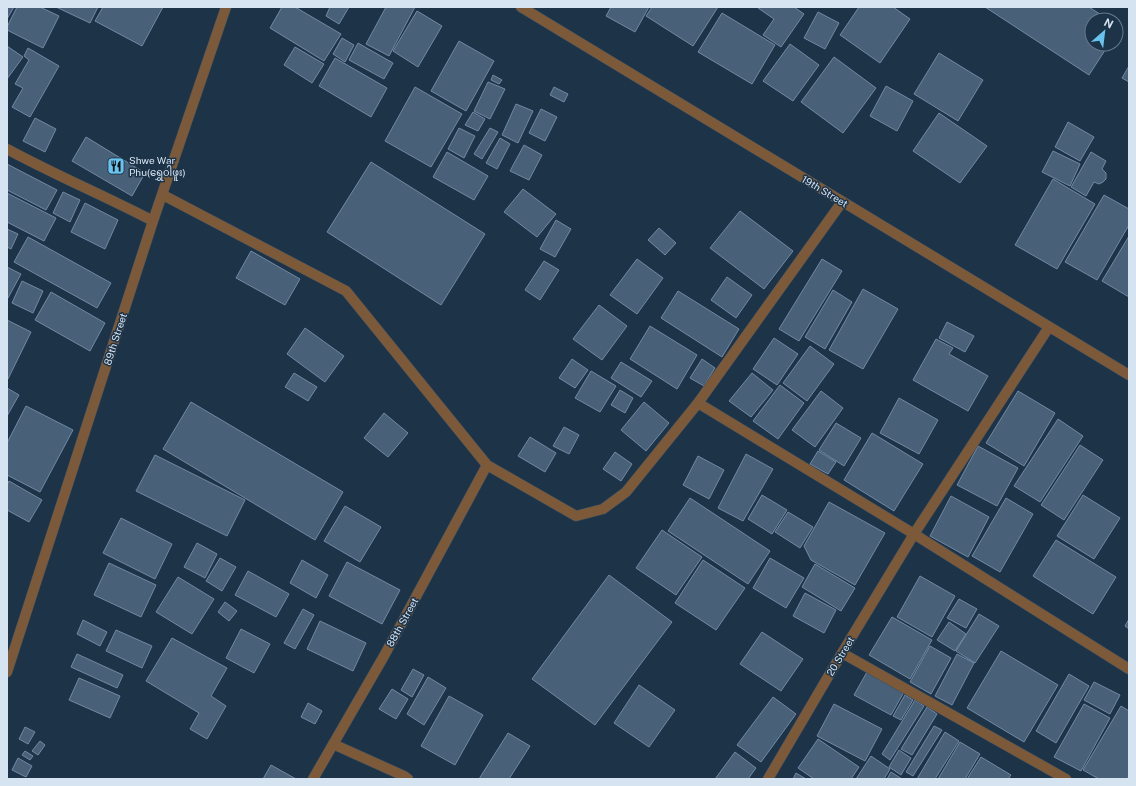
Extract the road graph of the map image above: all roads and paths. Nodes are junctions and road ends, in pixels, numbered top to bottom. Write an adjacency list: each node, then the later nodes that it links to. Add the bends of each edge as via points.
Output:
1 (226, 7): 4 (street, 89th Street)
2 (521, 7): 5 (street, 19th Street)
3 (7, 149): 6 (street)
4 (163, 195): 6 (street, 89th Street); 10 (street, via 346,291)
5 (842, 202): 7 (street, 19th Street); 9 (street)
6 (153, 221): 14 (street, 89th Street)
7 (1049, 327): 8 (street, 19th Street); 11 (street, 20 Street)
8 (1129, 375)
9 (698, 403): 10 (street, via 626,492 603,509 576,516); 11 (street)
10 (487, 465): 15 (street, 88th Street, via 384,656)
11 (914, 534): 12 (street, 20 Street); 13 (street)
12 (842, 652): 18 (street, 20 Street); 19 (street)
13 (1129, 669)
14 (7, 672)
15 (333, 744): 16 (street, 88th Street); 17 (street)
16 (313, 779)
17 (408, 779)
18 (768, 779)
19 (1066, 779)

